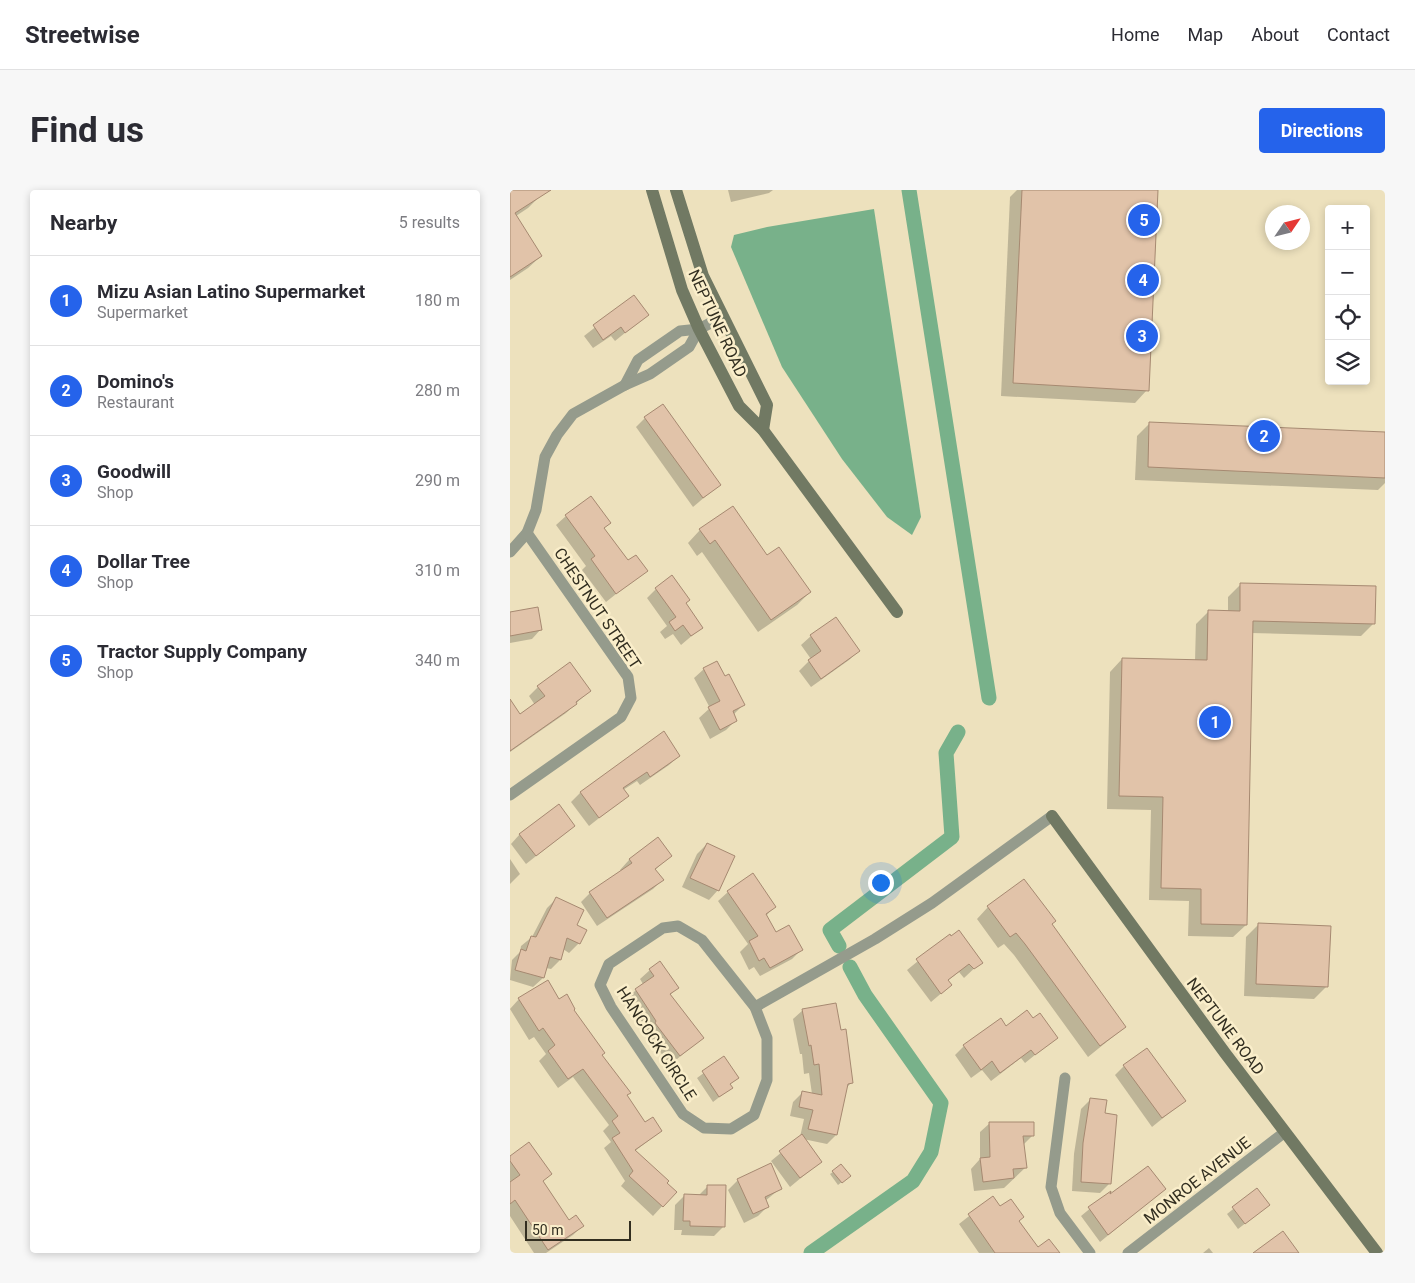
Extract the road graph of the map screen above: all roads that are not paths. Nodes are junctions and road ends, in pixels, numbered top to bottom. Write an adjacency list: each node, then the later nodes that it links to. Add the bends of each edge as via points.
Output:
1 (652, 190): 4 (main road, NEPTUNE ROAD, via 682,290)
2 (676, 190): 3 (main road, NEPTUNE ROAD, via 703,276)
3 (722, 317): 4 (street); 6 (main road, NEPTUNE ROAD, via 767,405)
4 (699, 329): 5 (street, via 689,347 650,374); 5 (street, via 680,331 638,360); 6 (main road, NEPTUNE ROAD, via 739,406)
5 (625, 385): 7 (street, via 573,414 557,434 544,457 536,510)
6 (763, 430): 9 (main road, NEPTUNE ROAD)
7 (527, 533): 8 (street); 10 (street, CHESTNUT STREET, via 628,678 631,698 621,717)
8 (510, 552)
9 (897, 612)
10 (510, 794)
11 (1052, 816): 12 (street, via 932,903); 14 (main road, NEPTUNE ROAD)
12 (755, 1007): 12 (street, HANCOCK CIRCLE, via 702,940 678,926 663,928 610,964 600,985 611,1007 683,1114 704,1128 731,1129 754,1115 766,1080 766,1038)
13 (1065, 1078): 15 (street, via 1051,1187 1060,1214)
14 (1285, 1132): 16 (street, MONROE AVENUE); 17 (main road, NEPTUNE ROAD)
15 (1090, 1253)
16 (1128, 1253)
17 (1377, 1253)

